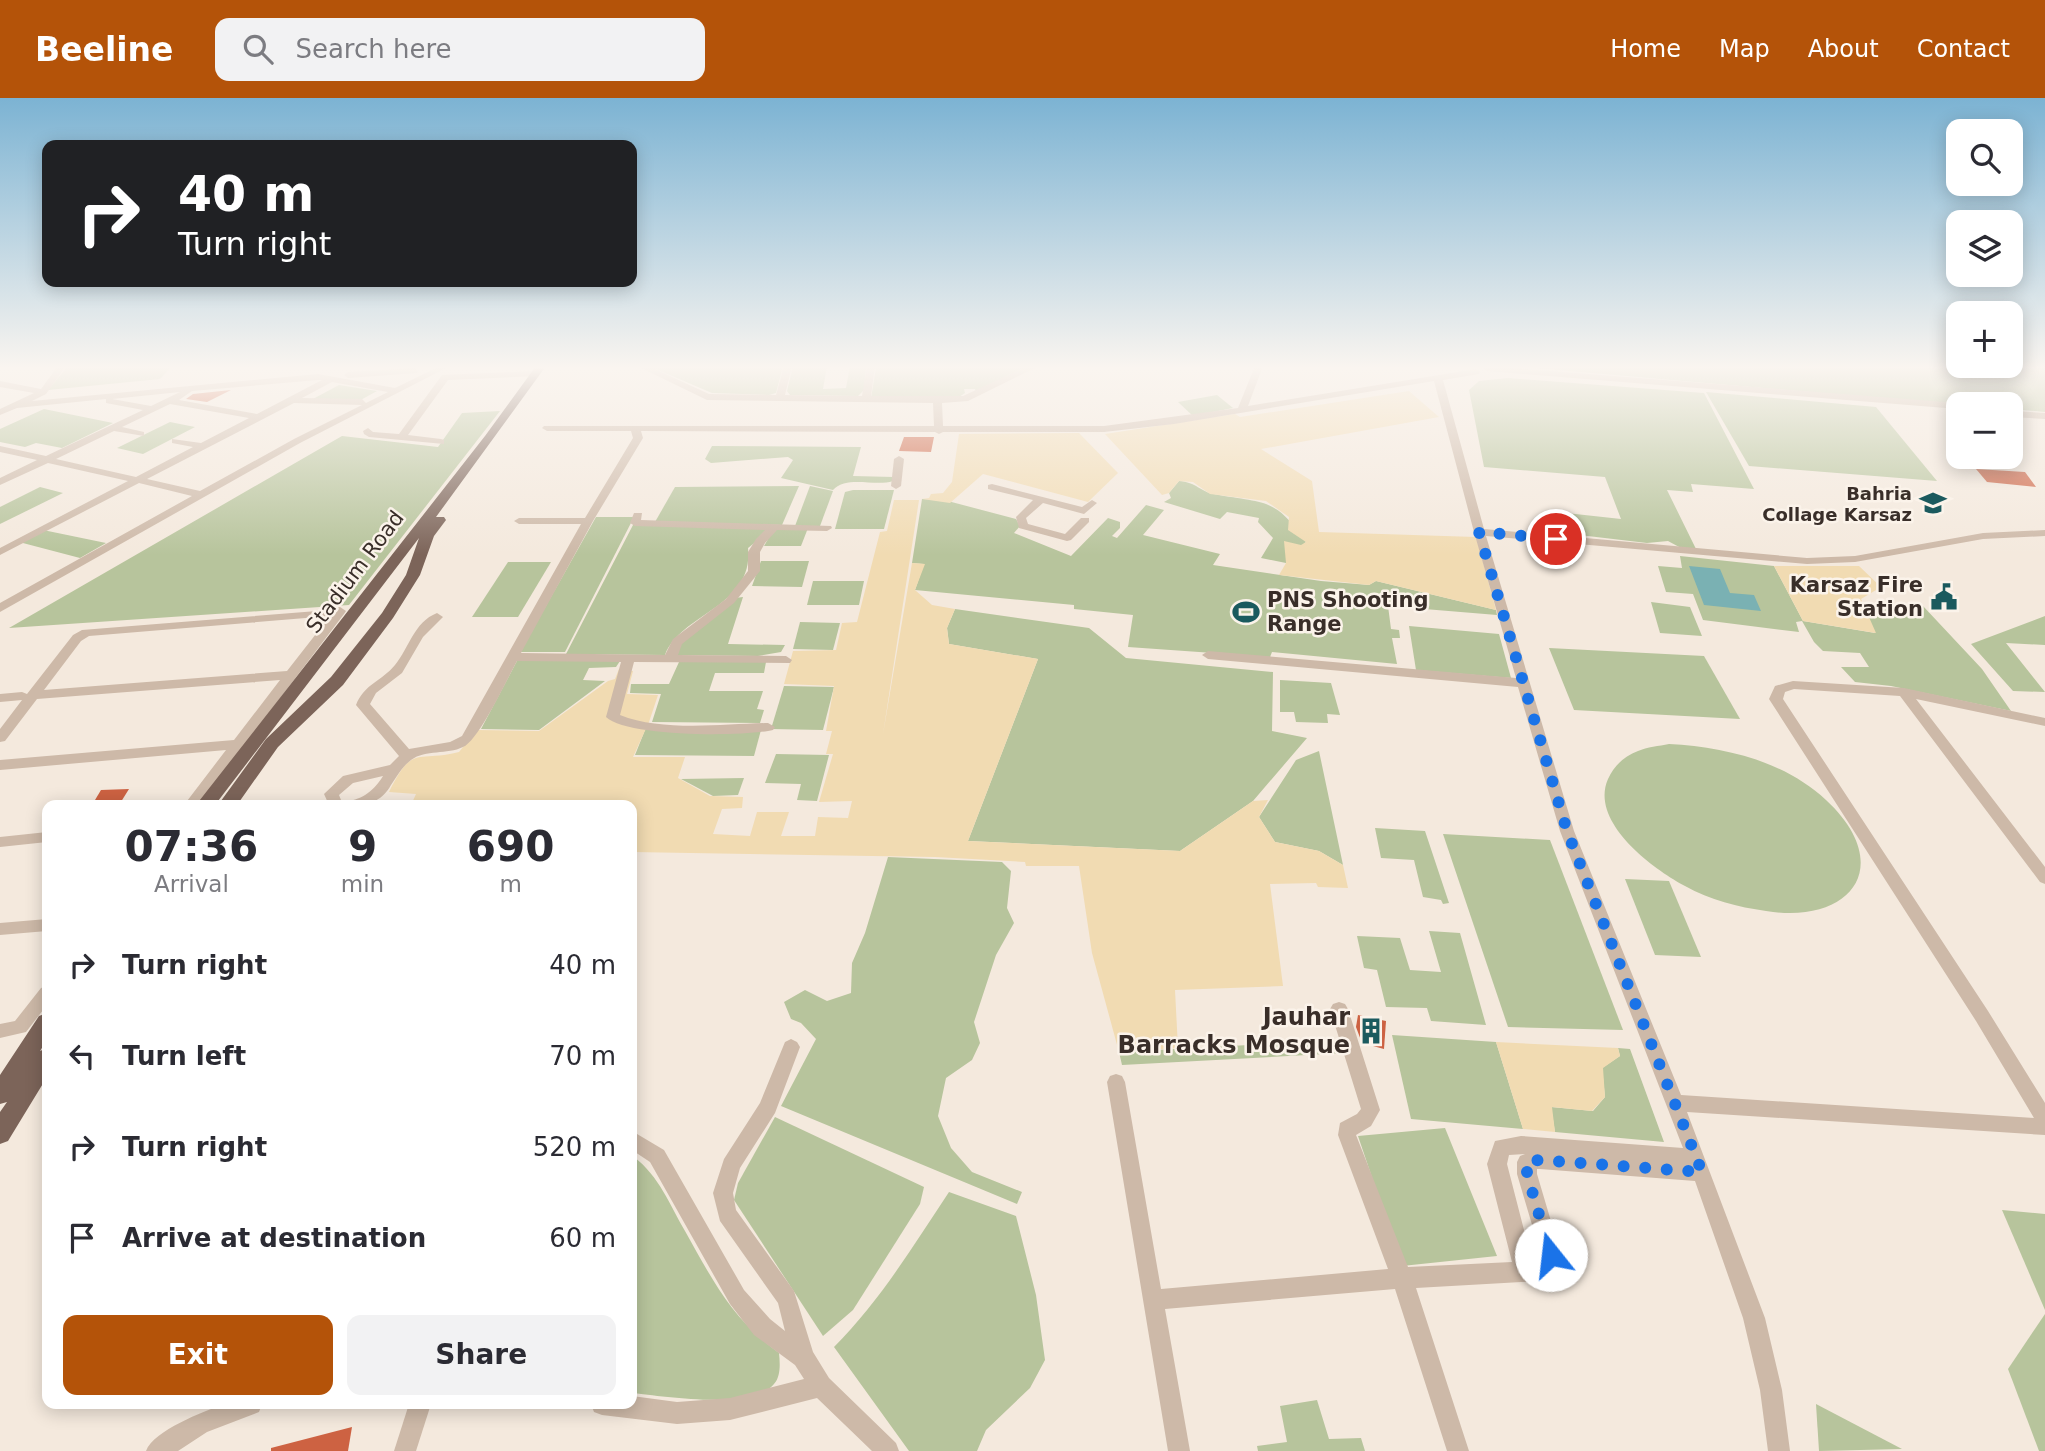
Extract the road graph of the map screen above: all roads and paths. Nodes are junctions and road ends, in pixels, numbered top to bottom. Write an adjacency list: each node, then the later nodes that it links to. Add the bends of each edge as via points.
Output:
1 (110, 429): 22 (street)
2 (118, 429): 15 (street)
3 (235, 429): 20 (street)
4 (315, 429): 18 (street)
5 (317, 429): 18 (street)
6 (408, 429): 16 (street)
7 (496, 429): 40 (main road, Stadium Road)
8 (506, 429): 45 (main road, Stadium Road, via 426,535 413,575)
9 (635, 429): 34 (street, via 638,438)
10 (751, 429): 14 (street)
11 (1092, 429): 14 (street)
12 (1452, 429): 37 (street)
13 (368, 431): 16 (street)
14 (939, 431)
15 (141, 434)
16 (402, 438): 19 (street)
17 (175, 441): 20 (street)
18 (295, 441): 28 (street)
19 (441, 442)
20 (202, 446): 24 (street)
21 (0, 449): 22 (street)
22 (47, 459): 24 (street); 25 (street)
23 (899, 459): 26 (street)
24 (137, 480): 28 (street); 39 (street)
25 (0, 482)
26 (895, 486)
27 (992, 487): 29 (street)
28 (200, 494): 41 (street); 42 (street)
29 (1041, 499): 30 (street, via 1084,511); 32 (street, via 1021,517 1023,526 1067,538)
30 (1092, 503)
31 (638, 515): 35 (street, via 635,523)
32 (1085, 520)
33 (519, 521): 34 (street)
34 (588, 521): 49 (street)
35 (774, 527): 36 (street); 51 (street, via 754,552 754,571 730,601 677,642)
36 (827, 528)
37 (1479, 532): 38 (street, via 1807,561 1855,559 1983,536); 54 (street)
38 (2045, 533)
39 (1, 551)
40 (391, 564): 43 (main road, Stadium Road); 45 (main road, via 383,589 362,621)
41 (0, 602)
42 (0, 608)
43 (357, 609): 44 (street); 47 (main road, Stadium Road)
44 (334, 611): 53 (street); 56 (street, via 82,628 65,640)
45 (388, 615): 62 (main road, Stadium Road, via 337,681)
46 (437, 617): 64 (street, via 393,674 366,693 363,705)
47 (327, 650): 62 (main road, via 340,642 350,640 352,644); 68 (main road, Stadium Road)
48 (1208, 654): 54 (street)
49 (513, 657): 50 (street); 64 (street, via 467,739 459,746)
50 (629, 658): 51 (street); 60 (street, via 620,677 613,717 621,722 663,727)
51 (670, 658): 52 (street)
52 (786, 660)
53 (292, 675): 56 (street); 63 (street)
54 (1522, 683): 85 (street, via 1567,831)
55 (1904, 692): 58 (street); 74 (street); 86 (street, via 1793,685 1780,689 1776,699)
56 (27, 696): 57 (street); 59 (street); 61 (street)
57 (0, 698)
58 (2045, 722)
59 (0, 723)
60 (768, 727)
61 (0, 738)
62 (272, 743): 69 (main road, Stadium Road)
63 (239, 744): 65 (street); 67 (street)
64 (407, 756): 66 (street)
65 (0, 765)
66 (396, 768): 70 (street, via 348,779 331,794); 71 (street, via 383,791)
67 (195, 800)
68 (209, 800)
69 (231, 800)
70 (334, 800)
71 (368, 800)
72 (42, 838): 73 (street)
73 (0, 842)
74 (2045, 877)
75 (42, 925): 76 (street)
76 (0, 929)
77 (42, 999): 80 (street, via 20,1027)
78 (1339, 1009): 92 (street, via 1371,1110 1347,1129 1347,1135)
79 (42, 1030): 84 (main road)
80 (0, 1031)
81 (791, 1047): 94 (street, via 768,1107 731,1165 723,1193 727,1214 787,1298)
82 (42, 1066): 88 (main road)
83 (1116, 1082): 93 (street)
84 (0, 1094)
85 (1675, 1103): 87 (street); 90 (street)
86 (2045, 1120)
87 (2045, 1127)
88 (0, 1133)
89 (637, 1143): 94 (street, via 657,1156 737,1297 762,1327)
90 (1700, 1165): 91 (street, via 1527,1161 1551,1255 1550,1266); 91 (street, via 1521,1145 1502,1147 1497,1164); 106 (street, via 1754,1318)
91 (1525, 1272): 92 (street)
92 (1402, 1278): 93 (street); 105 (street)
93 (1153, 1300): 104 (street)
94 (803, 1357): 95 (street)
95 (821, 1387): 96 (street, via 730,1409 677,1413); 103 (street)
96 (637, 1408)
97 (218, 1409): 100 (street)
98 (238, 1409): 100 (street)
99 (418, 1409): 102 (street)
100 (200, 1424): 101 (street)
101 (157, 1451)
102 (405, 1451)
103 (888, 1451)
104 (1179, 1451)
105 (1458, 1451)
106 (1779, 1451)

